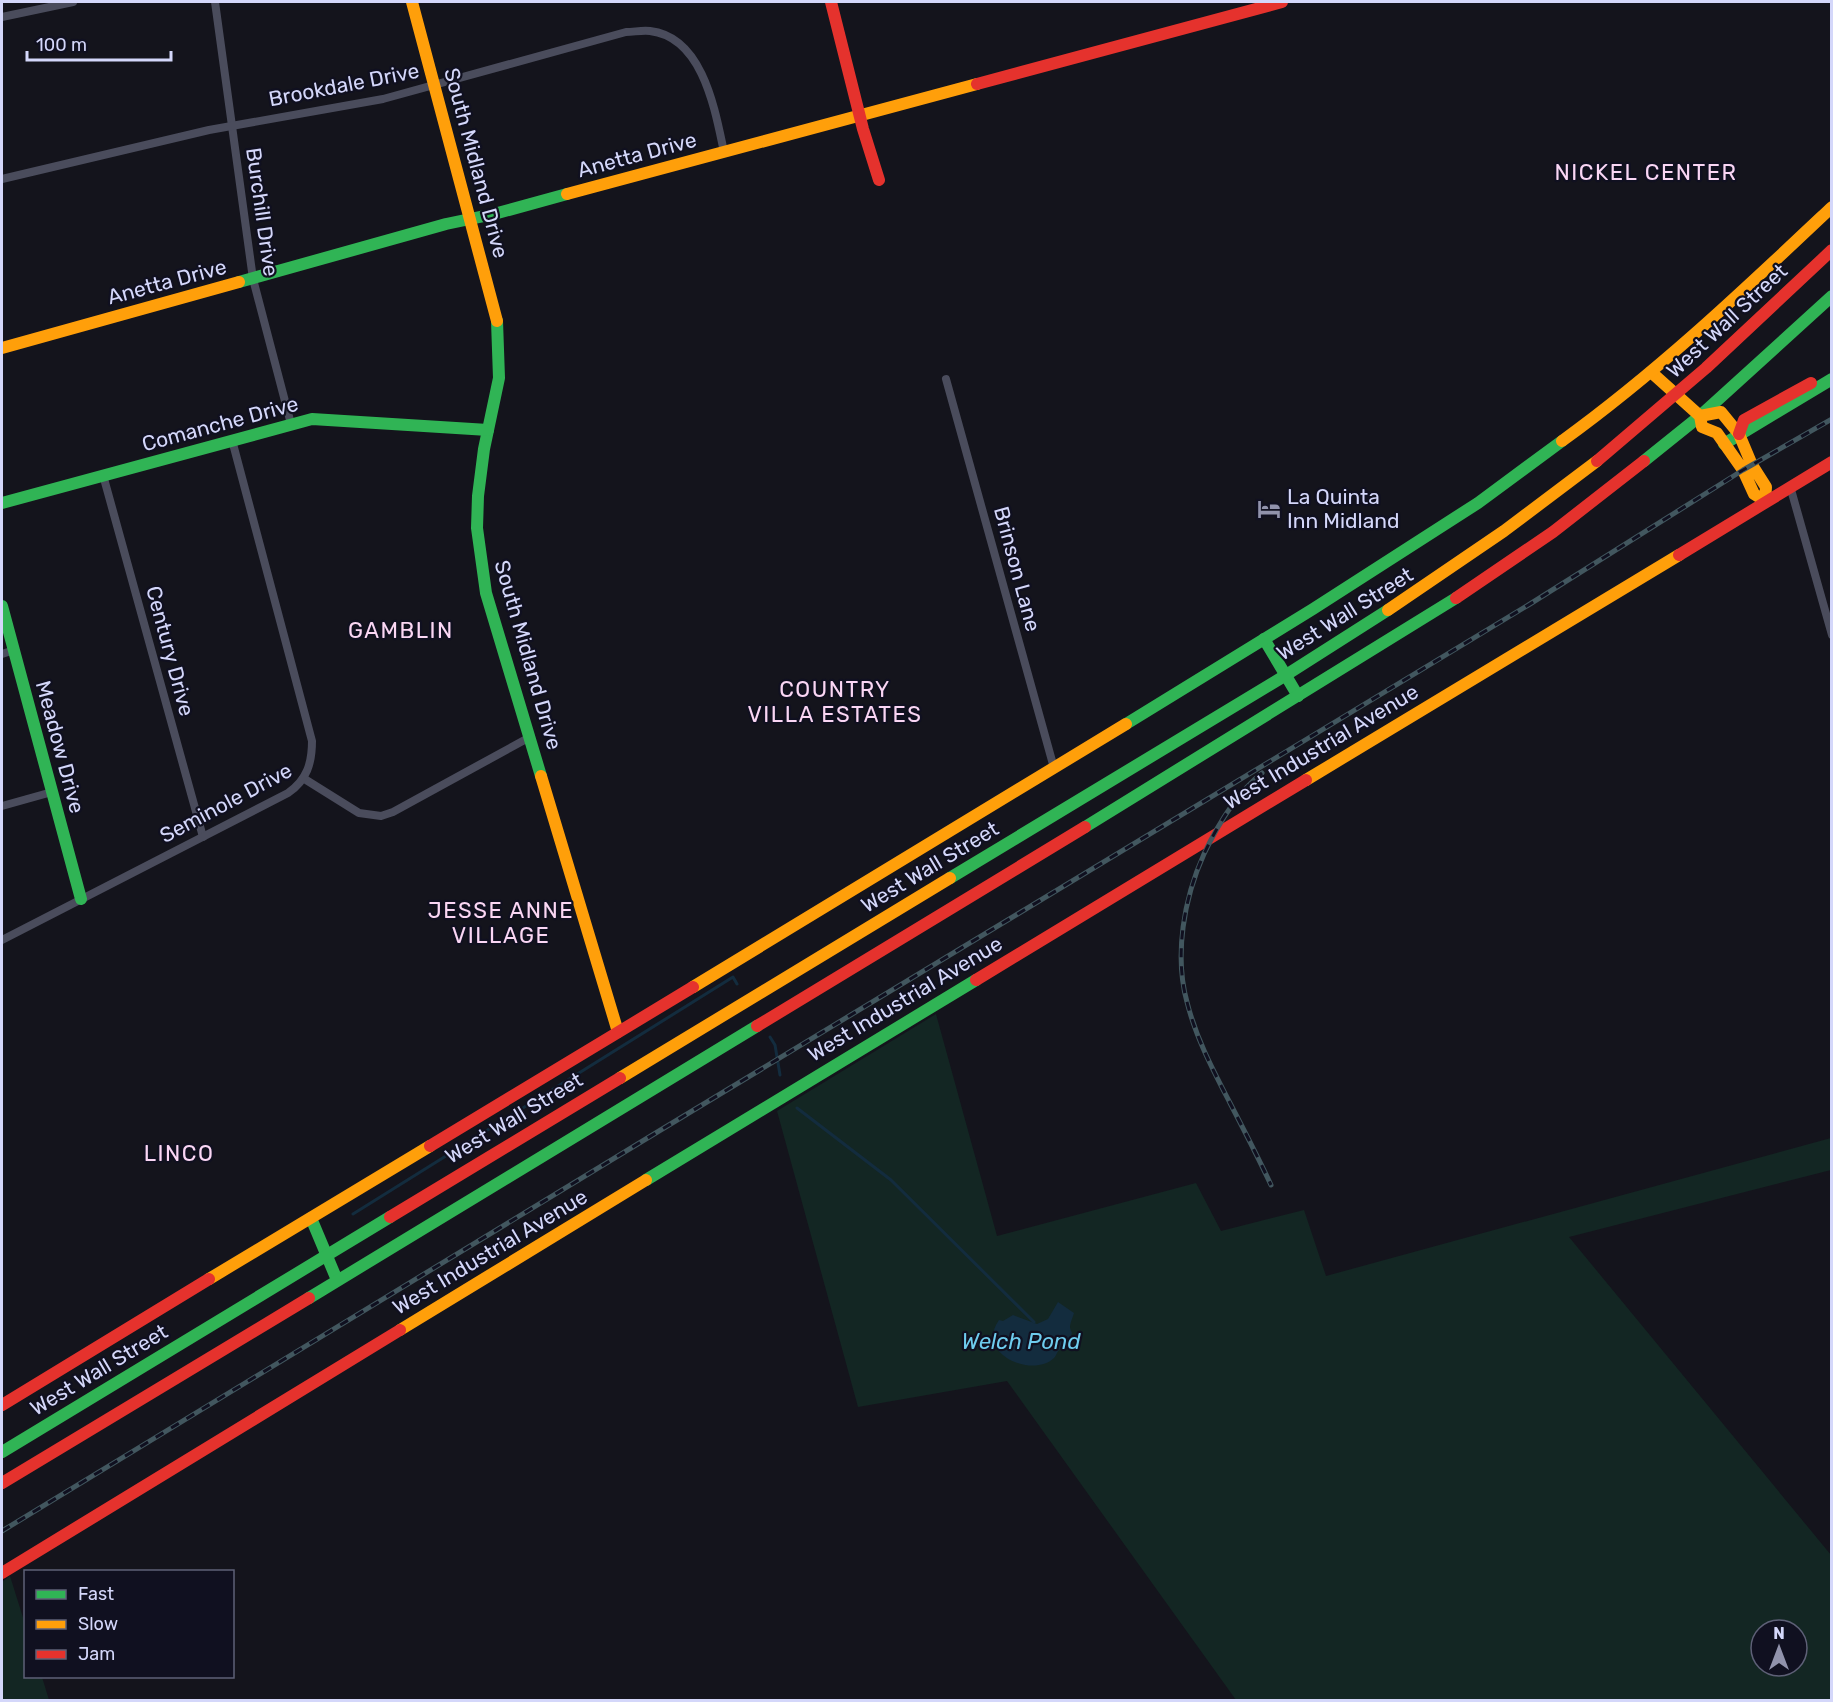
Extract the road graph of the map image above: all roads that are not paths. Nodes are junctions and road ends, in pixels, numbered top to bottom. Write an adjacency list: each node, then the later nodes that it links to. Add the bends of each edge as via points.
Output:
1 (73, 2): 7 (street)
2 (214, 2): 10 (street, Burchill Drive)
3 (412, 2): 8 (street, South Midland Drive)
4 (831, 2): 9 (street)
5 (1282, 2): 6 (street, Anetta Drive)
6 (1242, 7): 9 (street, Anetta Drive)
7 (2, 17)
8 (435, 86): 10 (street, Brookdale Drive); 11 (street, Brookdale Drive, via 626,32 651,31 690,52 706,84); 15 (street, South Midland Drive)
9 (860, 116): 11 (street, Anetta Drive); 13 (street)
10 (232, 125): 12 (street, Brookdale Drive); 17 (street, Burchill Drive)
11 (724, 152): 15 (street, Anetta Drive)
12 (2, 179)
13 (879, 180)
14 (1832, 207): 21 (street, West Wall Street)
15 (471, 219): 17 (street, Anetta Drive); 27 (street, South Midland Drive, via 499,339 499,378)
16 (1832, 250): 24 (street, West Wall Street)
17 (253, 279): 19 (street, Anetta Drive); 26 (street, Burchill Drive)
18 (1832, 296): 25 (street)
19 (2, 348)
20 (1832, 371): 28 (street, via 1744,420)
21 (1651, 372): 24 (street); 38 (street, West Wall Street, via 1478,503)
22 (946, 379): 44 (street, Brinson Lane)
23 (1832, 379): 28 (street)
24 (1677, 395): 25 (street); 41 (street, West Wall Street, via 1573,480 1466,559)
25 (1700, 416): 28 (street, via 1721,412); 30 (street, via 1702,427 1717,433); 42 (street, via 1553,532 1460,596)
26 (291, 424): 27 (street, Comanche Drive, via 312,419); 29 (street, Comanche Drive)
27 (488, 430): 43 (street, South Midland Drive, via 478,496 480,559 486,593)
28 (1739, 434): 30 (street); 34 (street, via 1766,487)
29 (232, 440): 32 (street, Comanche Drive); 45 (street, via 312,741 311,761)
30 (1724, 444): 34 (street, via 1754,494)
31 (1832, 462): 33 (street, West Industrial Avenue)
32 (103, 475): 35 (street, Comanche Drive); 48 (street, Century Drive)
33 (1790, 486): 34 (street, West Industrial Avenue); 37 (street)
34 (1765, 501): 58 (street, West Industrial Avenue)
35 (2, 502)
36 (2, 606): 39 (street, Meadow Drive)
37 (1832, 634)
38 (1264, 639): 41 (street); 44 (street, West Wall Street)
39 (14, 650): 40 (street); 46 (street, Meadow Drive)
40 (2, 654)
41 (1286, 675): 42 (street); 53 (street, West Wall Street)
42 (1298, 696): 54 (street)
43 (530, 737): 45 (street, Seminole Drive, via 381,816 359,813); 51 (street, South Midland Drive)
44 (1054, 768): 51 (street, West Wall Street)
45 (303, 778): 48 (street, Seminole Drive, via 288,793)
46 (52, 792): 47 (street); 49 (street, Meadow Drive)
47 (2, 806)
48 (202, 837): 49 (street, Seminole Drive)
49 (81, 899): 50 (street, Seminole Drive)
50 (2, 940)
51 (618, 1032): 52 (street, West Wall Street)
52 (311, 1218): 53 (street); 55 (street, West Wall Street)
53 (326, 1255): 54 (street); 56 (street, West Wall Street)
54 (336, 1280): 57 (street)
55 (2, 1405)
56 (2, 1452)
57 (2, 1483)
58 (2, 1574)

